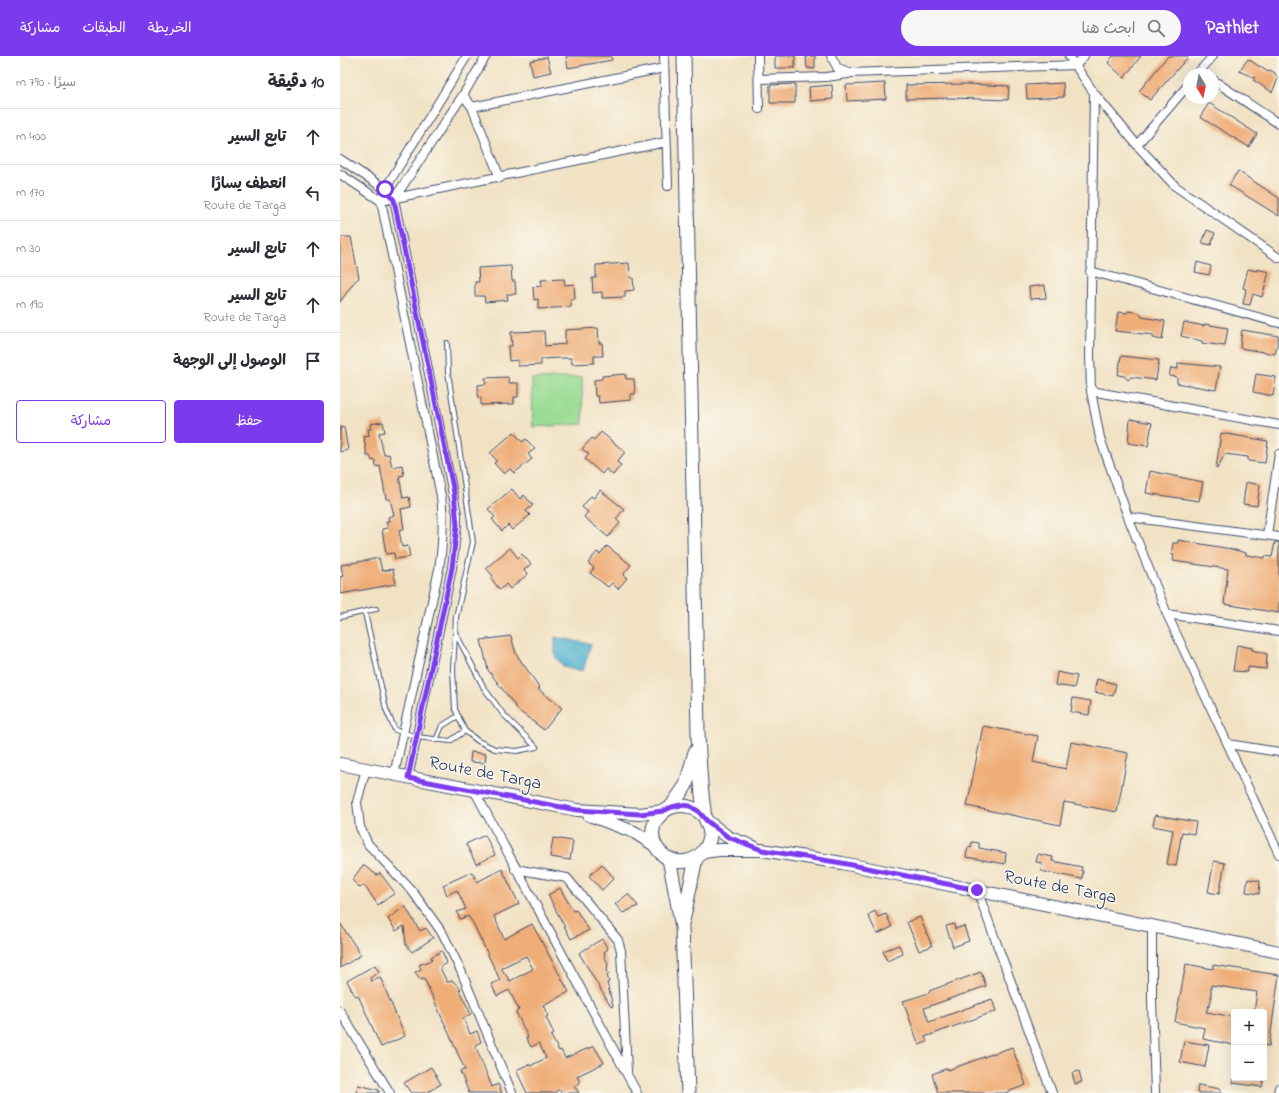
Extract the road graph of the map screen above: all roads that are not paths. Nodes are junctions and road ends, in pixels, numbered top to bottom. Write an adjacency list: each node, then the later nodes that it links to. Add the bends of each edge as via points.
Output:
1 (468, 56): 28 (street)
2 (486, 56): 18 (street)
3 (664, 56): 11 (street)
4 (684, 56): 49 (main road)
5 (758, 56): 14 (street)
6 (831, 56): 13 (street, via 838,69)
7 (1069, 56): 10 (street)
8 (1084, 56): 10 (street)
9 (1213, 56): 12 (street)
10 (1076, 65): 13 (street); 17 (street)
11 (664, 68): 19 (street); 22 (street)
12 (1204, 68)
13 (850, 73): 14 (street, via 826,77)
14 (759, 79): 20 (street)
15 (1219, 84): 21 (street)
16 (1183, 91): 23 (street)
17 (1094, 94): 23 (street); 32 (street)
18 (463, 95): 19 (street); 29 (street)
19 (472, 107): 26 (street)
20 (759, 109)
21 (1279, 124)
22 (666, 142): 26 (street); 27 (street)
23 (1137, 145): 31 (street, via 1175,186)
24 (340, 159): 28 (street)
25 (340, 174): 30 (street)
26 (500, 178): 29 (street)
27 (668, 186)
28 (385, 189): 29 (street); 30 (street)
29 (394, 200): 30 (street); 51 (street, via 457,514 452,568)
30 (382, 201): 50 (street, via 444,516 442,549)
31 (1279, 258)
32 (1090, 271): 33 (street); 35 (street)
33 (1279, 323)
34 (447, 343): 46 (lane, via 448,372 473,542 456,617)
35 (1092, 391): 36 (street); 38 (street, via 1100,438)
36 (1279, 425)
37 (1279, 454): 39 (street)
38 (1128, 517): 39 (street); 43 (street)
39 (1267, 535): 40 (street)
40 (1279, 537)
41 (376, 609): 42 (lane)
42 (365, 613): 44 (lane); 50 (lane, via 386,709 395,730)
43 (1168, 614): 45 (street); 53 (street)
44 (340, 617)
45 (1279, 631)
46 (455, 633): 47 (lane, via 453,669 455,709); 48 (lane, via 484,688 503,714 536,747 517,750 496,749 478,741)
47 (458, 716): 48 (lane); 52 (lane, via 442,726)
48 (465, 731): 52 (lane, via 450,741)
49 (698, 732): 60 (main road, via 686,785); 62 (main road, via 701,789)
50 (403, 734): 51 (lane); 57 (street)
51 (417, 737): 52 (lane); 58 (street)
52 (436, 740)
53 (1228, 744): 54 (street); 65 (street)
54 (1279, 752)
55 (340, 764): 56 (main road, Route de Targa)
56 (366, 769): 57 (main road, Route de Targa); 77 (street, via 357,802 360,826 368,844 413,892 443,934)
57 (394, 775): 58 (main road, Route de Targa)
58 (408, 778): 59 (main road, Route de Targa)
59 (474, 790): 61 (main road, Route de Targa); 68 (street)
60 (667, 809): 61 (main road, Route de Targa, via 640,814); 62 (main road, via 681,805 690,806); 63 (main road, via 657,818 654,827 653,837)
61 (577, 810): 63 (main road, Route de Targa, via 634,832)
62 (706, 819): 64 (main road, Route de Targa, via 728,837); 66 (main road, via 710,835 708,844)
63 (656, 846): 67 (main road)
64 (762, 850): 66 (main road, Route de Targa, via 719,850); 69 (main road, Route de Targa)
65 (1279, 854)
66 (699, 855): 67 (main road, via 687,861); 71 (main road)
67 (669, 859): 71 (main road)
68 (515, 869): 74 (street); 74 (street, via 567,878 618,940 621,951)
69 (977, 890): 70 (main road, Route de Targa); 80 (street)
70 (1152, 925): 72 (main road, Route de Targa); 81 (street)
71 (682, 927): 79 (main road)
72 (1279, 952)
73 (340, 1011): 76 (street)
74 (627, 1074): 78 (street)
75 (1279, 1088): 82 (street)
76 (390, 1093)
77 (512, 1093)
78 (637, 1093)
79 (688, 1093)
80 (1052, 1093)
81 (1155, 1093)
82 (1278, 1093)

